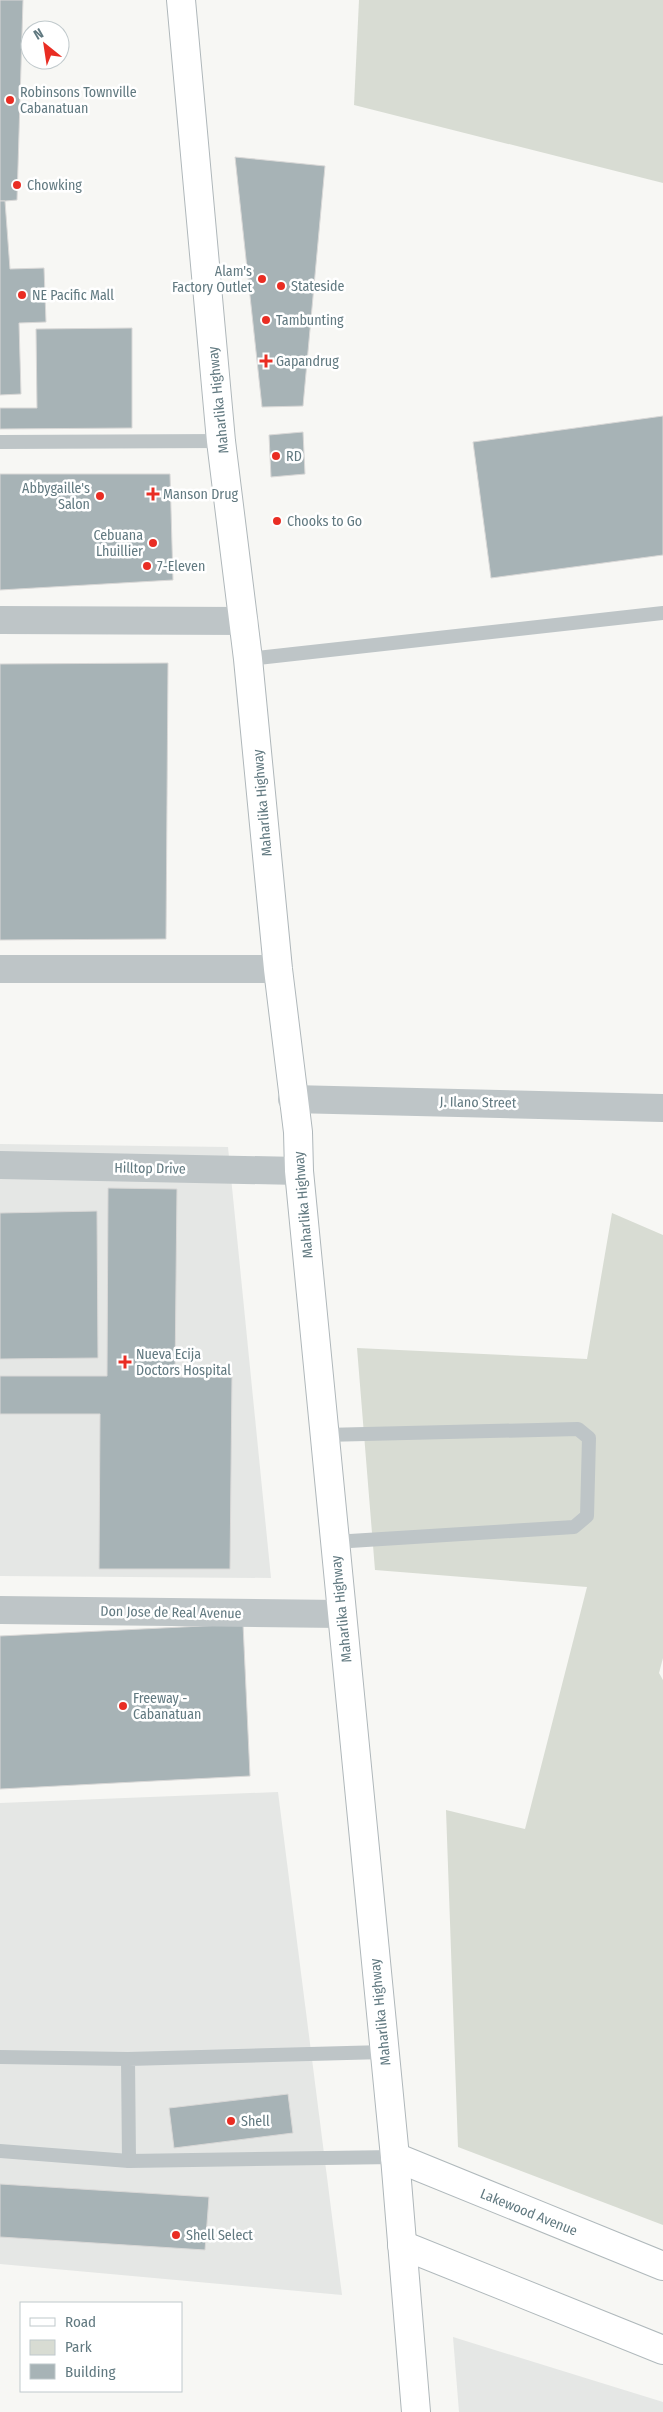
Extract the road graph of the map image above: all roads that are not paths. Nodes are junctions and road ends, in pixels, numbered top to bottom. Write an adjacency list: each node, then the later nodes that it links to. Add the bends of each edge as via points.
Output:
1 (181, 0): 2 (main road, Maharlika Highway)
2 (221, 440): 3 (lane); 6 (main road, Maharlika Highway)
3 (0, 442)
4 (663, 614): 7 (lane)
5 (0, 620): 6 (street)
6 (244, 621): 7 (main road, Maharlika Highway)
7 (248, 658): 8 (main road, Maharlika Highway)
8 (278, 969): 9 (street); 10 (main road, Maharlika Highway)
9 (0, 970)
10 (292, 1099): 11 (street, J. Ilano Street); 13 (main road, Maharlika Highway)
11 (663, 1108)
12 (0, 1165): 13 (street, Hilltop Drive)
13 (300, 1171): 14 (main road, Maharlika Highway)
14 (324, 1435): 15 (main road, Maharlika Highway); 15 (lane, via 578,1429 589,1438 587,1516 574,1527)
15 (334, 1542): 17 (main road, Maharlika Highway)
16 (0, 1610): 17 (street, Don Jose de Real Avenue)
17 (341, 1614): 18 (main road, Maharlika Highway)
18 (384, 2052): 20 (lane); 22 (main road, Maharlika Highway)
19 (0, 2057): 20 (lane)
20 (128, 2059): 23 (lane)
21 (0, 2151): 23 (lane)
22 (395, 2157): 23 (lane); 24 (main road, Maharlika Highway); 25 (main road, Lakewood Avenue)
23 (129, 2160)
24 (402, 2245): 26 (main road); 27 (main road, Maharlika Highway)
25 (663, 2266)
26 (663, 2350)
27 (416, 2412)

